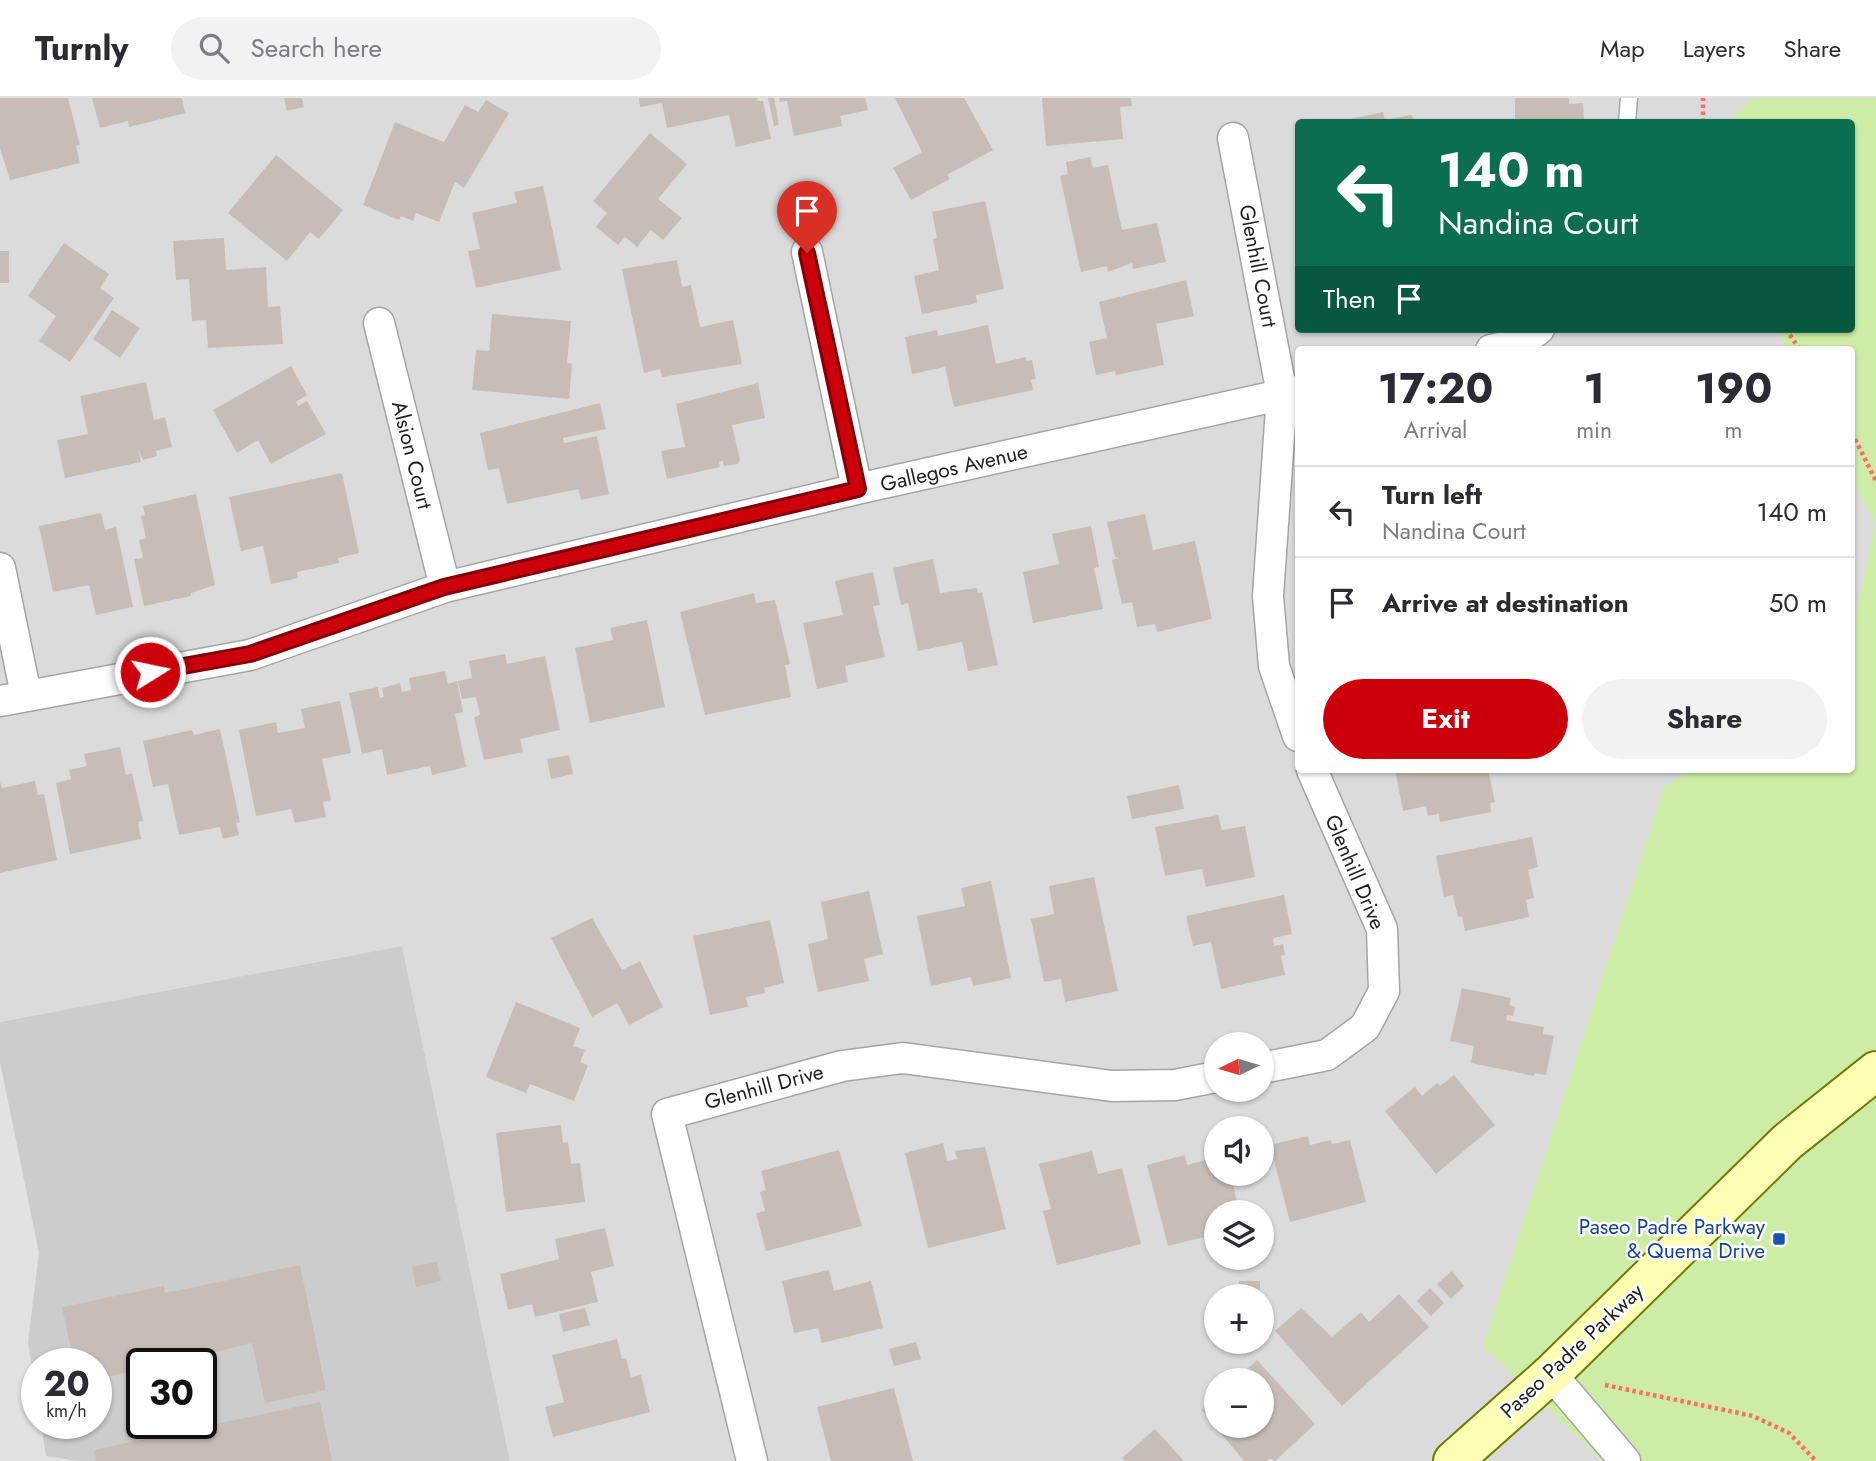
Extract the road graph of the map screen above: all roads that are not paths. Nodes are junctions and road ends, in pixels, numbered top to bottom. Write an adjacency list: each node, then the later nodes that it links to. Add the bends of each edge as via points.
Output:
1 (1629, 98): 2 (lane)
2 (1627, 119)
3 (1233, 138): 8 (street, Glenhill Court)
4 (807, 253): 9 (street)
5 (379, 323): 11 (street, Alsion Court)
6 (1533, 333): 7 (street)
7 (1509, 346)
8 (1290, 393): 9 (street, Gallegos Avenue); 13 (street, via 1268,596 1274,666)
9 (858, 489): 11 (street, Gallegos Avenue)
10 (0, 568): 12 (street)
11 (444, 587): 12 (street, Gallegos Avenue, via 250,654)
12 (13, 698)
13 (1295, 727)
14 (1313, 773): 15 (street, Glenhill Drive, via 1382,929 1384,991 1365,1027 1327,1055)
15 (1274, 1066)
16 (1876, 1071): 18 (main road, Paseo Padre Parkway, via 1787,1142)
17 (1204, 1079): 19 (street, Glenhill Drive, via 1175,1085 1112,1086 903,1058 842,1066 667,1114)
18 (1551, 1374): 20 (main road, Paseo Padre Parkway); 21 (street)
19 (752, 1461)
20 (1453, 1461)
21 (1625, 1461)

